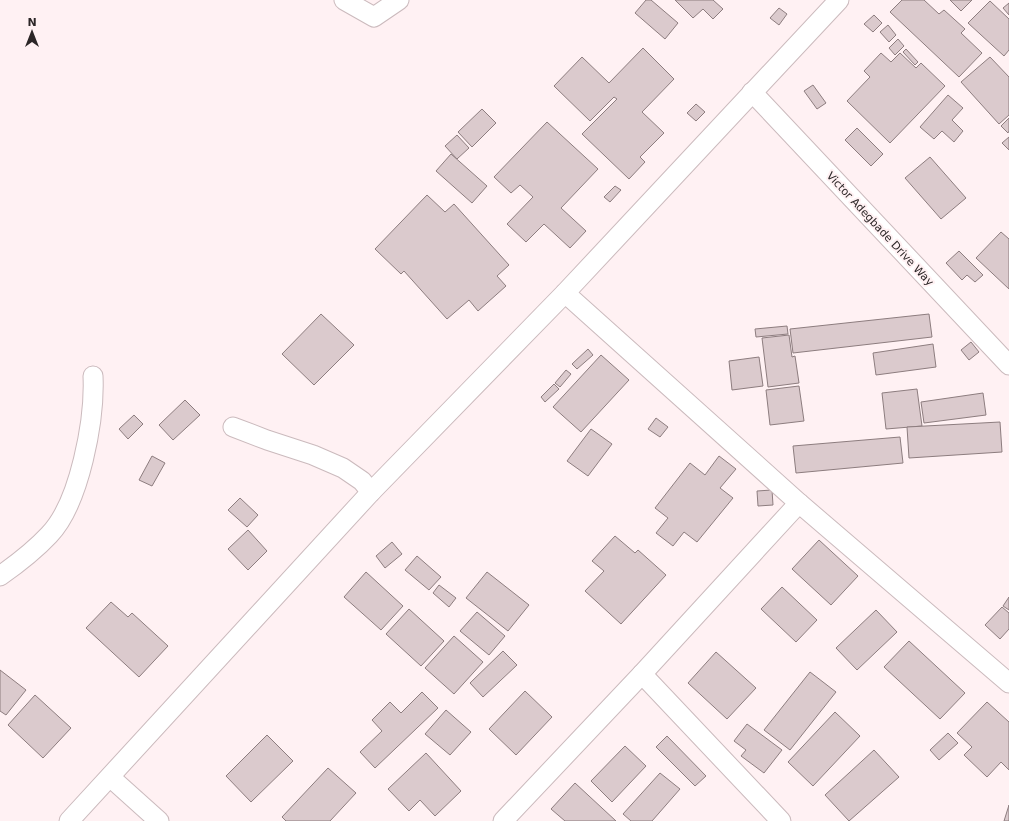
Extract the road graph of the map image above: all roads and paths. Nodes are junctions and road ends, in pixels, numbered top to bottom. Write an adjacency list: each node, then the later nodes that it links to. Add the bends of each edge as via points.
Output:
1 (344, 0): 2 (street, via 374,17)
2 (399, 0)
3 (839, 0): 4 (street)
4 (752, 92): 5 (street); 6 (street, Victor Adegbade Drive Way)
5 (564, 292): 9 (street); 10 (street)
6 (1009, 365)
7 (92, 376): 11 (street, via 90,427 79,474 66,510 50,534)
8 (233, 427): 9 (street, via 343,468 362,480)
9 (371, 492): 14 (street)
10 (800, 503): 12 (street); 13 (street)
11 (0, 576)
12 (642, 674): 17 (street); 18 (street)
13 (1009, 683)
14 (110, 777): 15 (street); 16 (street)
15 (69, 821)
16 (159, 821)
17 (502, 821)
18 (781, 821)

